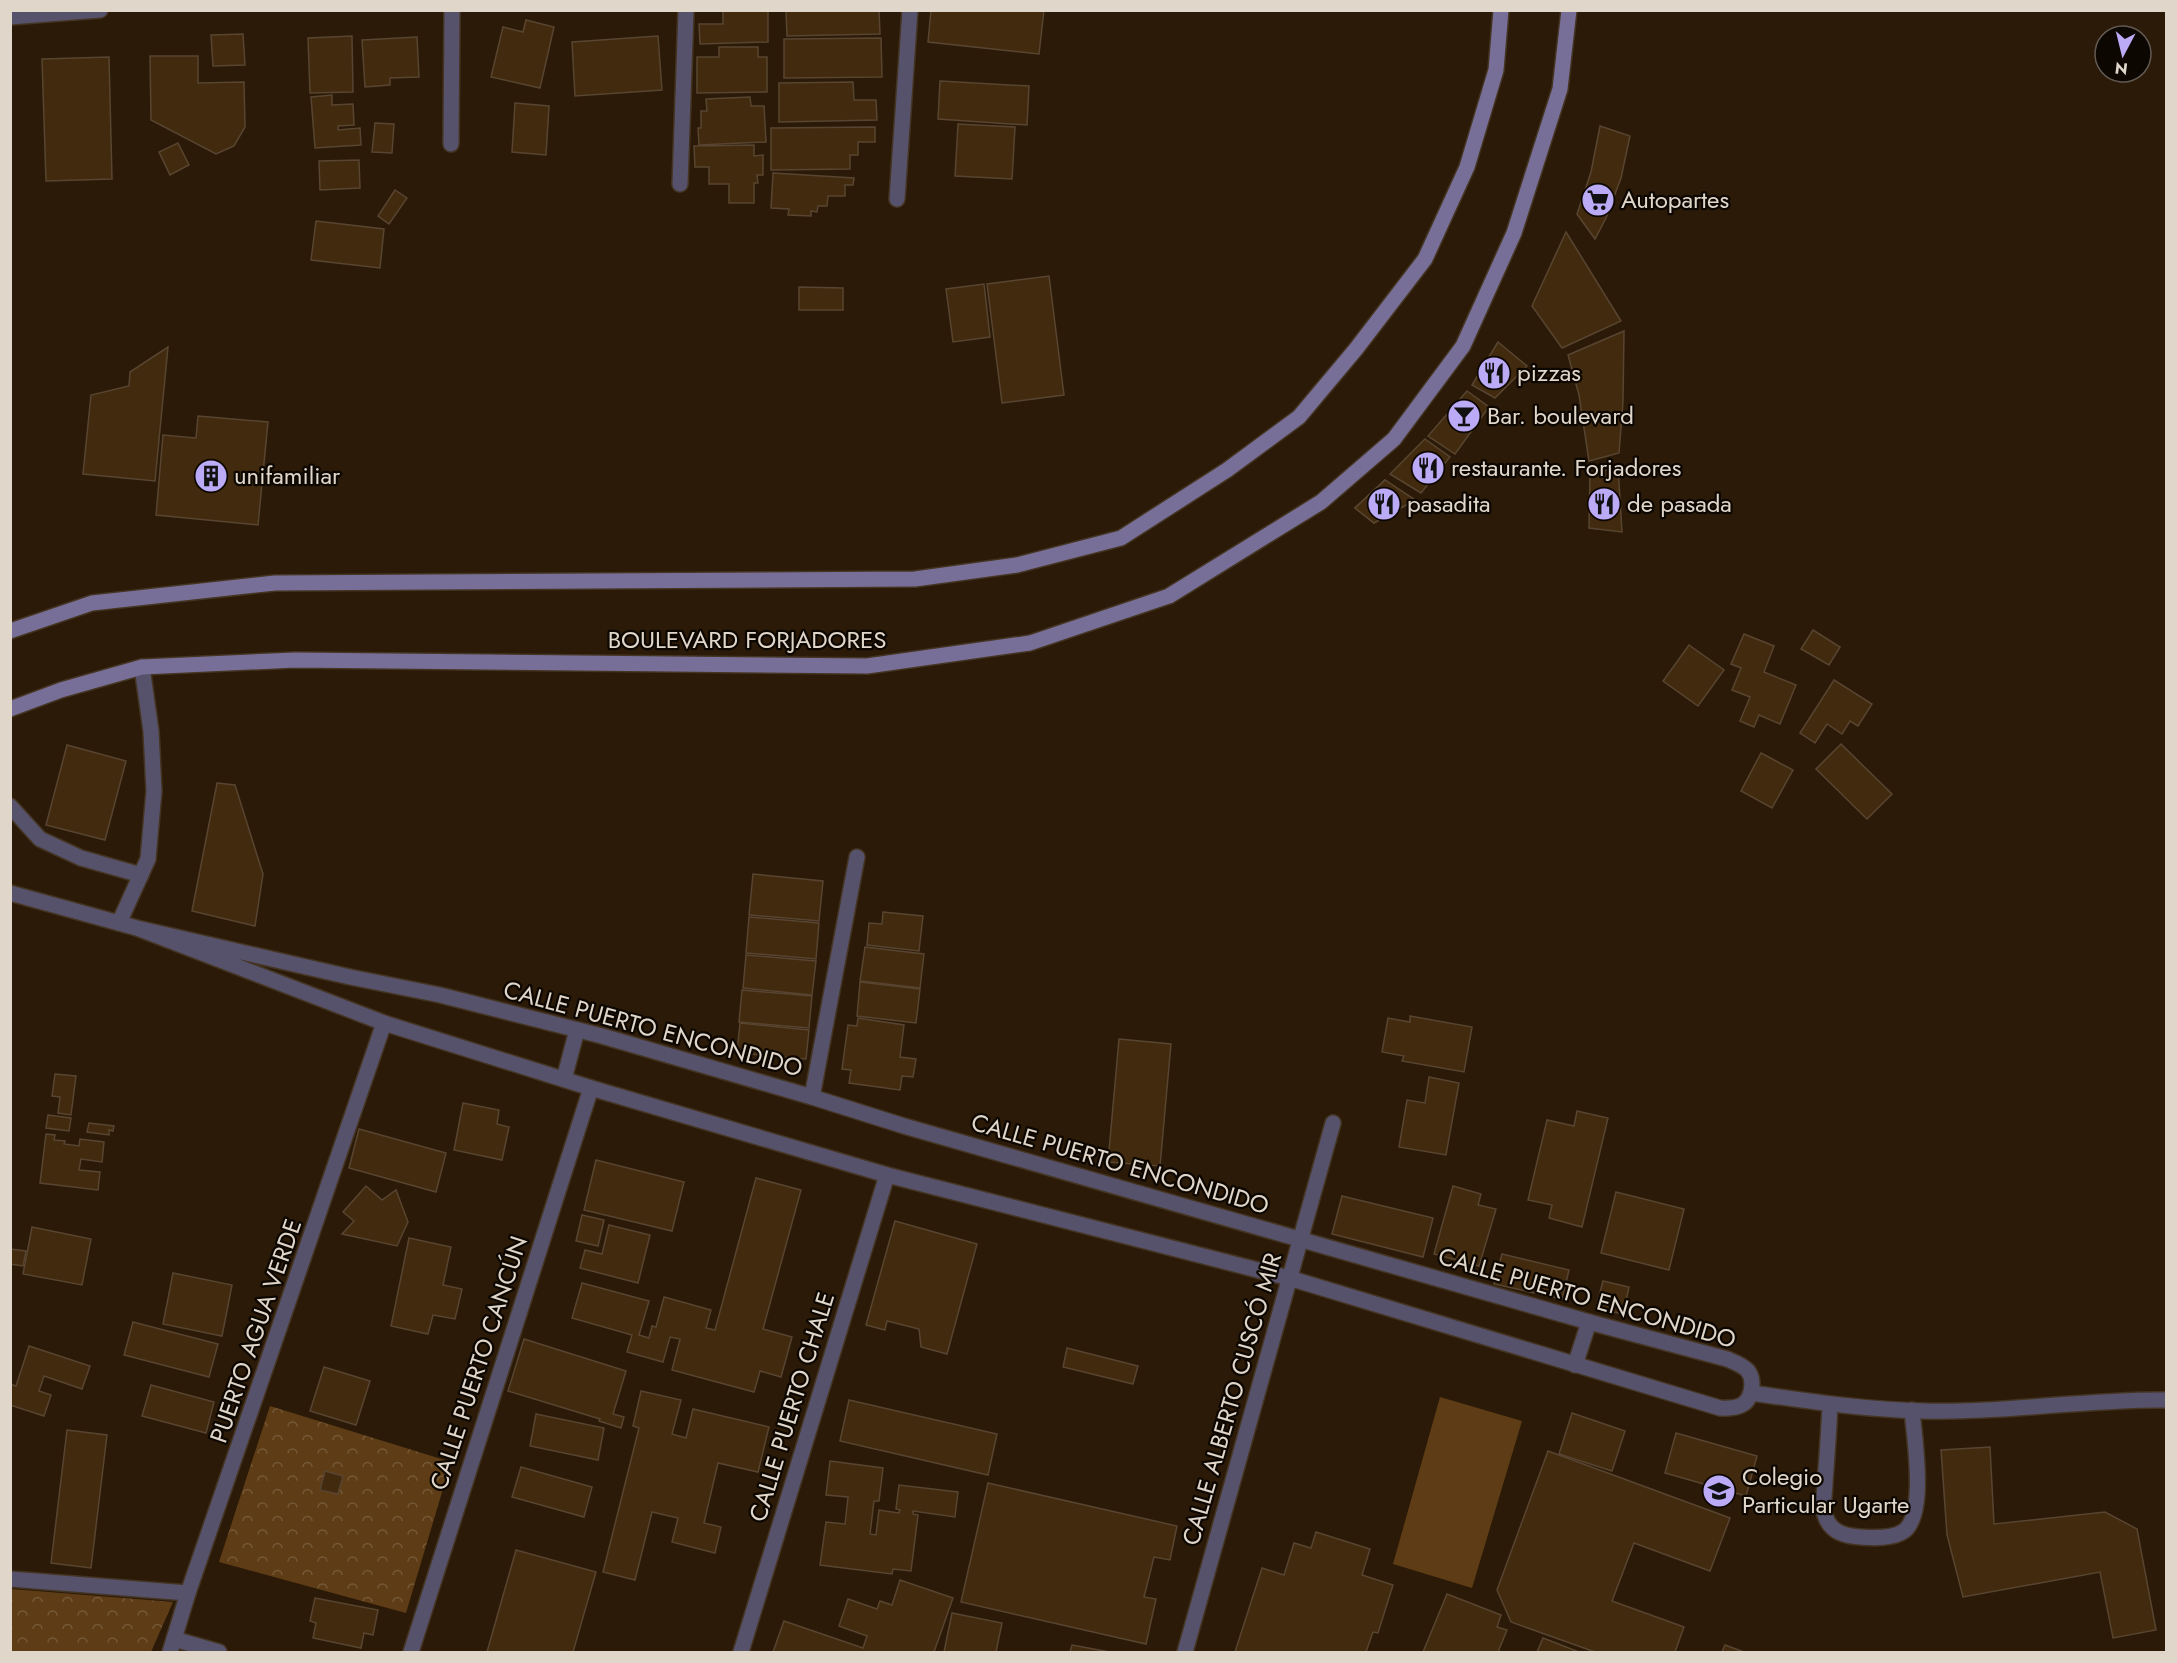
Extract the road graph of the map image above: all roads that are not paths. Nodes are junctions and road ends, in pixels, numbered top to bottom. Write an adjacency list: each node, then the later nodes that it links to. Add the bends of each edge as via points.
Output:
1 (100, 10): 7 (street)
2 (452, 10): 8 (street)
3 (686, 10): 9 (street)
4 (910, 10): 10 (street)
5 (1501, 10): 11 (main road, via 1496,70 1467,167 1425,259 1299,417 1227,470 1121,538 1017,565 915,579 274,583 92,603)
6 (1569, 10): 12 (main road, BOULEVARD FORJADORES, via 1560,88 1515,233 1463,346 1394,439 1321,502 1169,596 1030,643 867,666 296,660)
7 (10, 17)
8 (451, 144)
9 (680, 184)
10 (897, 199)
11 (10, 631)
12 (142, 667): 13 (main road, BOULEVARD FORJADORES); 16 (street, via 154,791 148,860)
13 (10, 709)
14 (10, 806): 16 (street, via 40,839 81,858)
15 (857, 856): 24 (street)
16 (141, 875): 18 (street)
17 (10, 893): 18 (street, CALLE PUERTO ENCONDIDO)
18 (119, 923): 19 (street, CALLE PUERTO ENCONDIDO)
19 (137, 928): 20 (street, CALLE PUERTO ENCONDIDO); 21 (street, CALLE PUERTO ENCONDIDO, via 441,995)
20 (384, 1023): 22 (street, CALLE PUERTO ENCONDIDO); 36 (street, PUERTO AGUA VERDE)
21 (578, 1030): 22 (street); 24 (street, CALLE PUERTO ENCONDIDO)
22 (564, 1079): 23 (street, CALLE PUERTO ENCONDIDO)
23 (591, 1088): 26 (street, CALLE PUERTO ENCONDIDO); 39 (street, CALLE PUERTO CANCÚN)
24 (812, 1097): 27 (street, CALLE PUERTO ENCONDIDO)
25 (1333, 1123): 27 (street, CALLE ALBERTO CUSCÓ MIR)
26 (887, 1174): 28 (street, CALLE PUERTO ENCONDIDO); 40 (street, CALLE PUERTO CHALE)
27 (1301, 1239): 28 (street, CALLE ALBERTO CUSCÓ MIR); 29 (street, CALLE PUERTO ENCONDIDO)
28 (1289, 1278): 30 (street, CALLE PUERTO ENCONDIDO); 41 (street, CALLE ALBERTO CUSCÓ MIR)
29 (1589, 1322): 30 (street); 31 (street, CALLE PUERTO ENCONDIDO, via 1728,1359 1747,1370 1752,1378)
30 (1575, 1365): 31 (street, CALLE PUERTO ENCONDIDO, via 1719,1408 1744,1404)
31 (1751, 1393): 33 (street)
32 (2166, 1400): 34 (street, via 2010,1410)
33 (1830, 1404): 34 (street); 34 (street, via 1823,1509 1830,1526 1838,1533 1856,1537 1891,1536 1904,1532 1912,1522 1917,1488)
34 (1912, 1410)
35 (10, 1579): 36 (street)
36 (188, 1593): 37 (street, PUERTO AGUA VERDE)
37 (172, 1646): 38 (street)
38 (219, 1653)
39 (411, 1653)
40 (741, 1653)
41 (1185, 1653)

